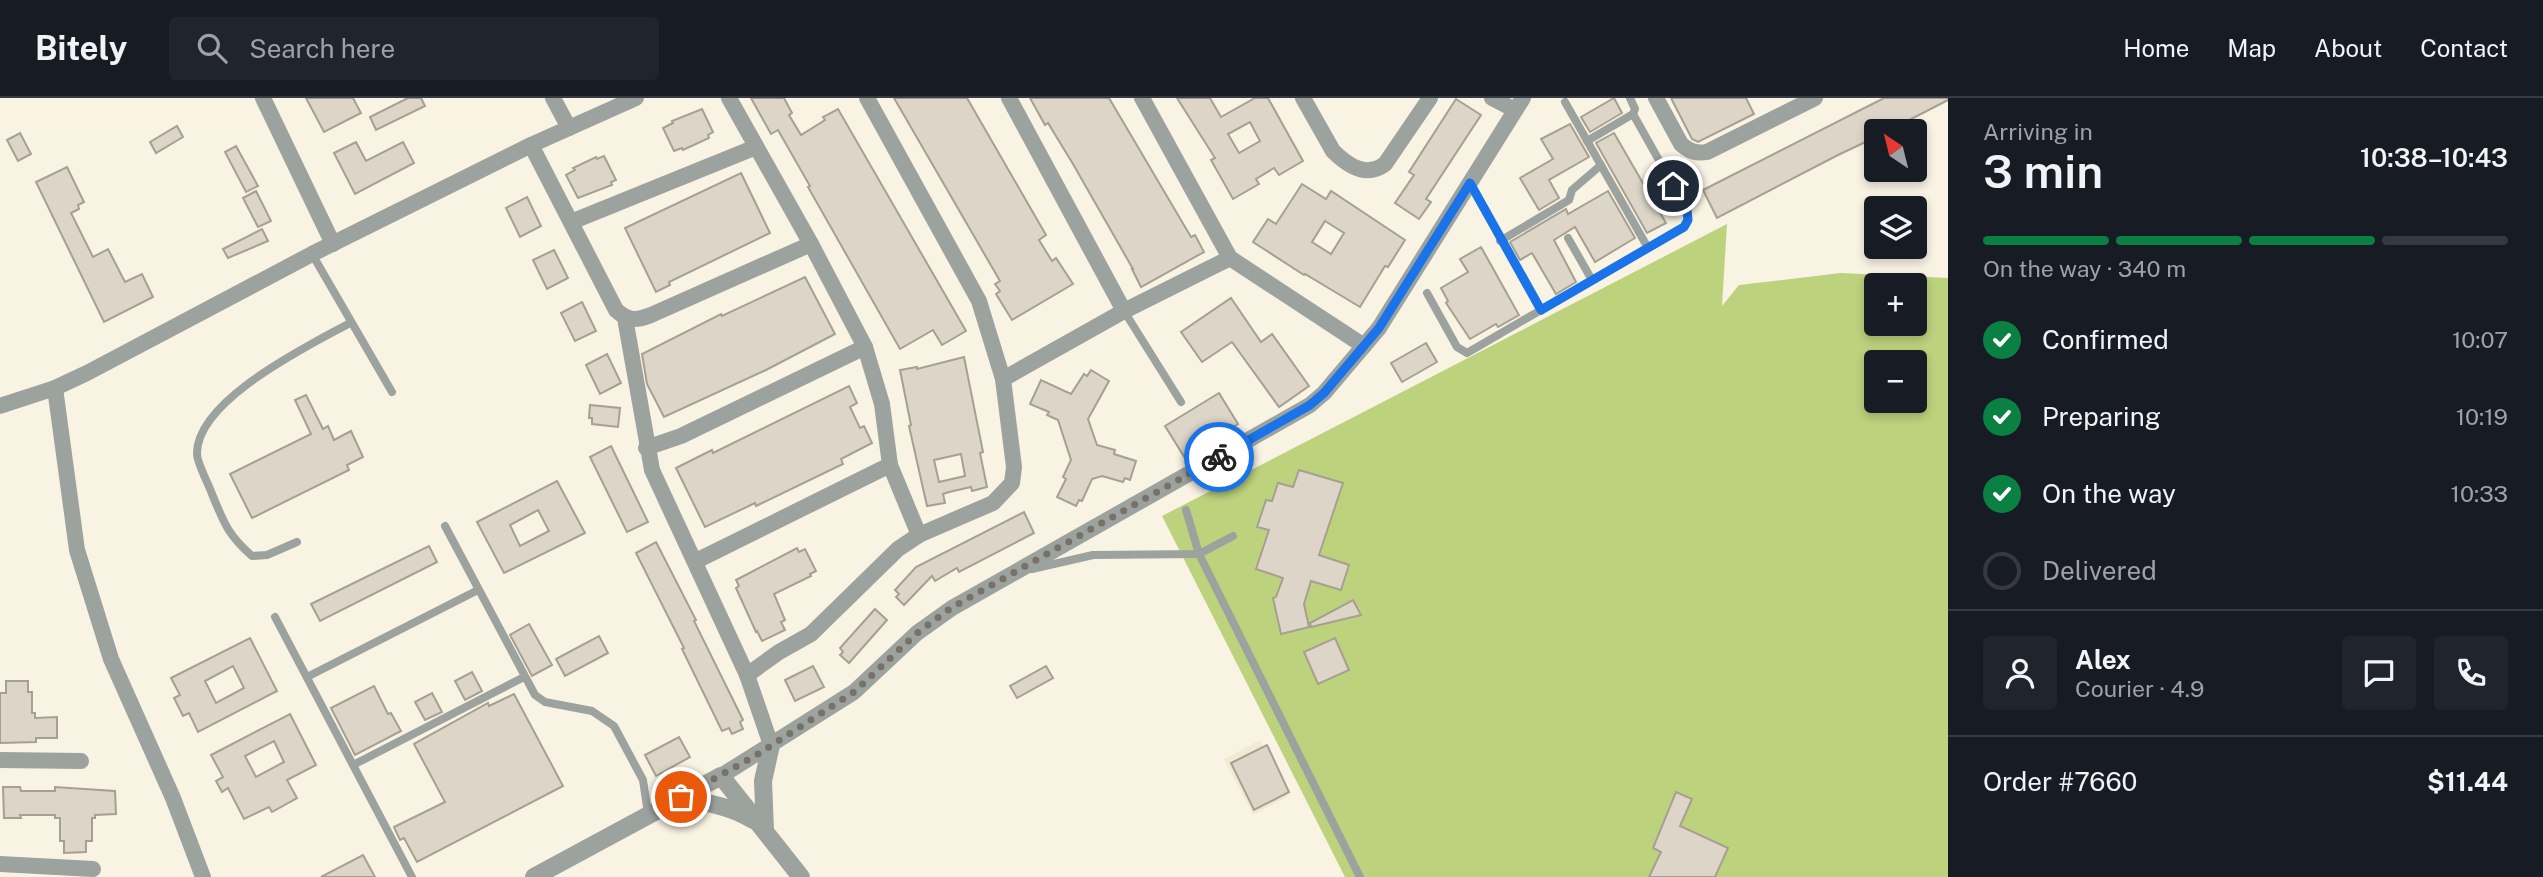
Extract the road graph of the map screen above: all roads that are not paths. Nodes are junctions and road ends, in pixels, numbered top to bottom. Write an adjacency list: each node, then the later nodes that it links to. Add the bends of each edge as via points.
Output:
1 (263, 98): 26 (street)
2 (553, 98): 17 (street)
3 (636, 98): 17 (street)
4 (729, 98): 20 (street)
5 (867, 98): 39 (street, via 979,301)
6 (1009, 98): 34 (street)
7 (1142, 98): 30 (street)
8 (1303, 98): 9 (street, via 1333,151 1365,172 1385,164)
9 (1430, 98)
10 (1492, 98): 15 (street)
11 (1630, 98): 16 (lane)
12 (1656, 98): 13 (street, via 1681,144 1700,153)
13 (1815, 98)
14 (1567, 100): 18 (lane)
15 (1519, 104): 22 (street)
16 (1633, 114): 18 (lane); 28 (lane, via 1687,210 1684,227)
17 (569, 128): 19 (street)
18 (1587, 141): 21 (lane)
19 (531, 145): 23 (street); 26 (street)
20 (756, 147): 23 (street); 27 (street)
21 (1601, 165): 25 (lane, via 1572,190 1569,200); 28 (lane)
22 (1470, 183): 25 (lane); 37 (street)
23 (571, 222): 35 (street, via 616,310)
24 (1568, 238): 31 (lane)
25 (1500, 241): 33 (lane)
26 (333, 244): 29 (street)
27 (811, 244): 35 (street, via 651,316); 38 (street)
28 (1648, 248): 31 (lane)
29 (312, 254): 36 (lane); 40 (street)
30 (1230, 258): 34 (street); 37 (street)
31 (1592, 281): 33 (lane)
32 (1427, 293): 33 (lane, via 1457,347 1465,353)
33 (1541, 310)
34 (1124, 311): 39 (street); 42 (lane)
35 (625, 318): 44 (street)
36 (350, 323): 41 (lane); 50 (lane, via 261,373 217,411 196,455 234,541 252,556 267,555)
37 (1364, 345): 53 (street, via 1310,405)
38 (865, 346): 44 (street, via 681,436); 45 (street, via 882,404)
39 (1003, 379): 48 (street, via 1012,483 993,503)
40 (55, 388): 43 (street); 69 (street, via 77,550 111,659)
41 (392, 392)
42 (1181, 402)
43 (0, 405)
44 (646, 448): 52 (street)
45 (890, 465): 48 (street); 52 (street)
46 (1186, 510): 51 (lane)
47 (444, 526): 54 (lane)
48 (919, 535): 56 (street, via 898,549 811,634)
49 (1233, 536): 51 (lane)
50 (297, 542)
51 (1199, 554): 53 (lane, via 1093,555); 73 (lane)
52 (695, 561): 56 (street)
53 (1009, 575): 59 (street, via 943,614 854,692)
54 (478, 590): 57 (lane); 58 (lane)
55 (275, 617): 57 (lane)
56 (747, 675): 59 (street)
57 (307, 677): 62 (lane)
58 (524, 677): 62 (lane); 65 (lane, via 540,700 592,711 614,726 643,780)
59 (771, 745): 63 (street); 66 (street, via 763,781)
60 (0, 760): 61 (street)
61 (81, 761)
62 (353, 765): 70 (lane)
63 (721, 776): 64 (street); 66 (street)
64 (681, 797): 65 (street); 66 (street, via 741,813)
65 (648, 816): 71 (street)
66 (764, 828): 72 (street)
67 (0, 864): 68 (street)
68 (93, 869)
69 (203, 877)
70 (412, 877)
71 (534, 877)
72 (801, 877)
73 (1360, 877)

